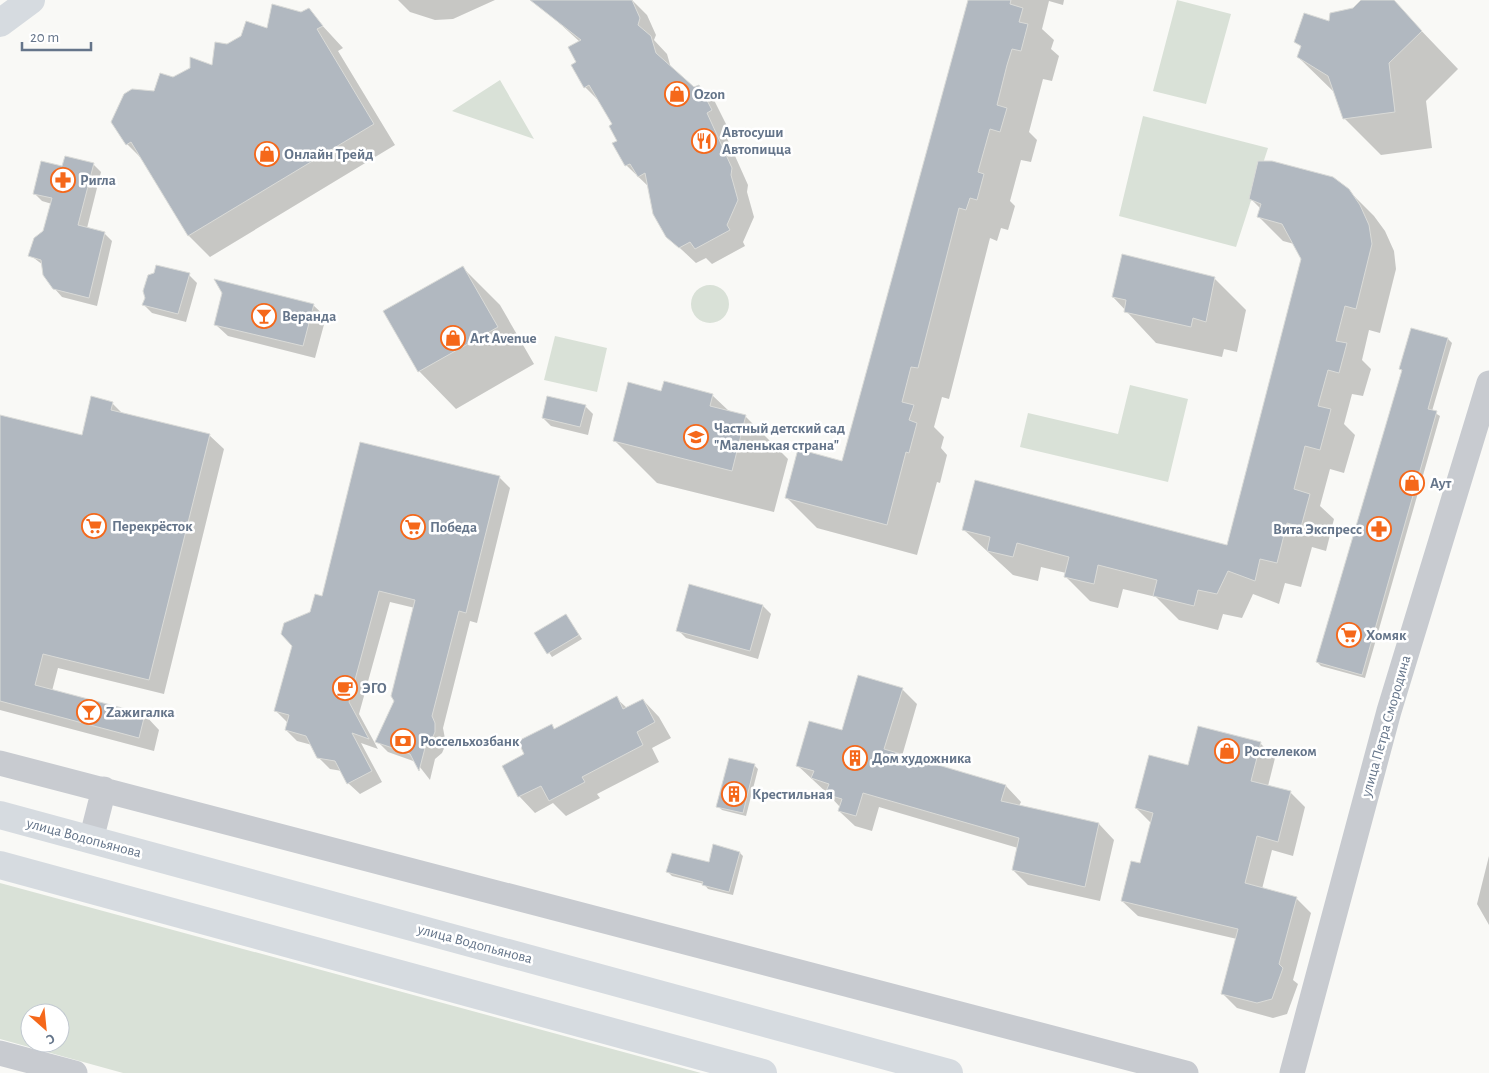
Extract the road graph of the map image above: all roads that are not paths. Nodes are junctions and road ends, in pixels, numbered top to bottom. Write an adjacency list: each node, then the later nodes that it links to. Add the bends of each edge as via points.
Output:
1 (31, 0): 2 (main road)
2 (0, 23)
3 (1489, 383): 14 (street, улица Петра Смородина, via 1389,711)
4 (0, 763): 5 (street)
5 (104, 789): 7 (street); 13 (street)
6 (0, 815): 7 (main road, улица Водопьянова)
7 (91, 840): 12 (main road, улица Водопьянова)
8 (0, 865): 11 (main road)
9 (0, 1053): 10 (street)
10 (75, 1073)
11 (762, 1073)
12 (949, 1073)
13 (1186, 1073)
14 (1292, 1073)

